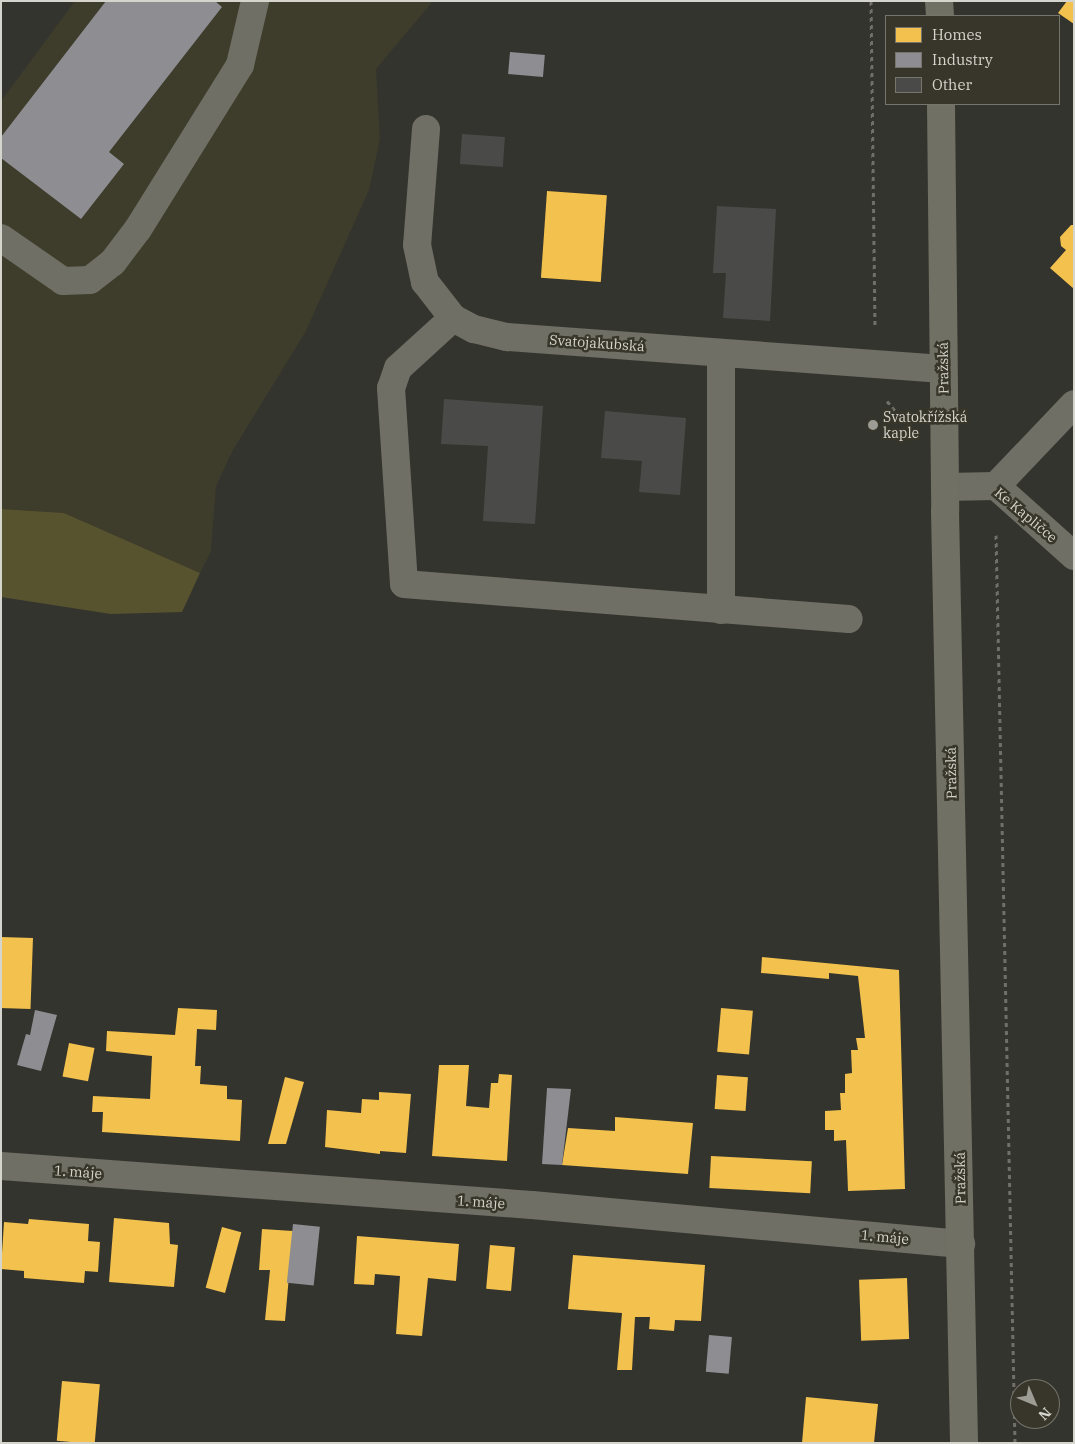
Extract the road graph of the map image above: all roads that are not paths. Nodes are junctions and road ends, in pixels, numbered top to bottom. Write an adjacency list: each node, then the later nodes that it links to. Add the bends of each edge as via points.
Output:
1 (255, 1): 6 (street, via 240,65 138,230 113,262 90,280 63,281)
2 (939, 1): 3 (main road)
3 (940, 15)
4 (940, 105): 9 (main road, Pražská)
5 (426, 129): 7 (street, Svatojakubská, via 417,245 425,282)
6 (1, 238)
7 (453, 318): 8 (street, Svatojakubská, via 474,330 507,336); 14 (street, via 398,368 391,388 404,584)
8 (721, 353): 9 (street, Svatojakubská); 14 (street)
9 (943, 369): 12 (main road, Pražská)
10 (1074, 404): 11 (street)
11 (996, 486): 12 (street, Ke Kapličce); 13 (street, Ke Kapličce)
12 (945, 487): 17 (main road, Pražská)
13 (1074, 556)
14 (721, 610): 15 (street)
15 (849, 619)
16 (1, 1166): 17 (street, 1. máje, via 532,1206)
17 (961, 1244): 18 (main road, Pražská)
18 (964, 1443)

